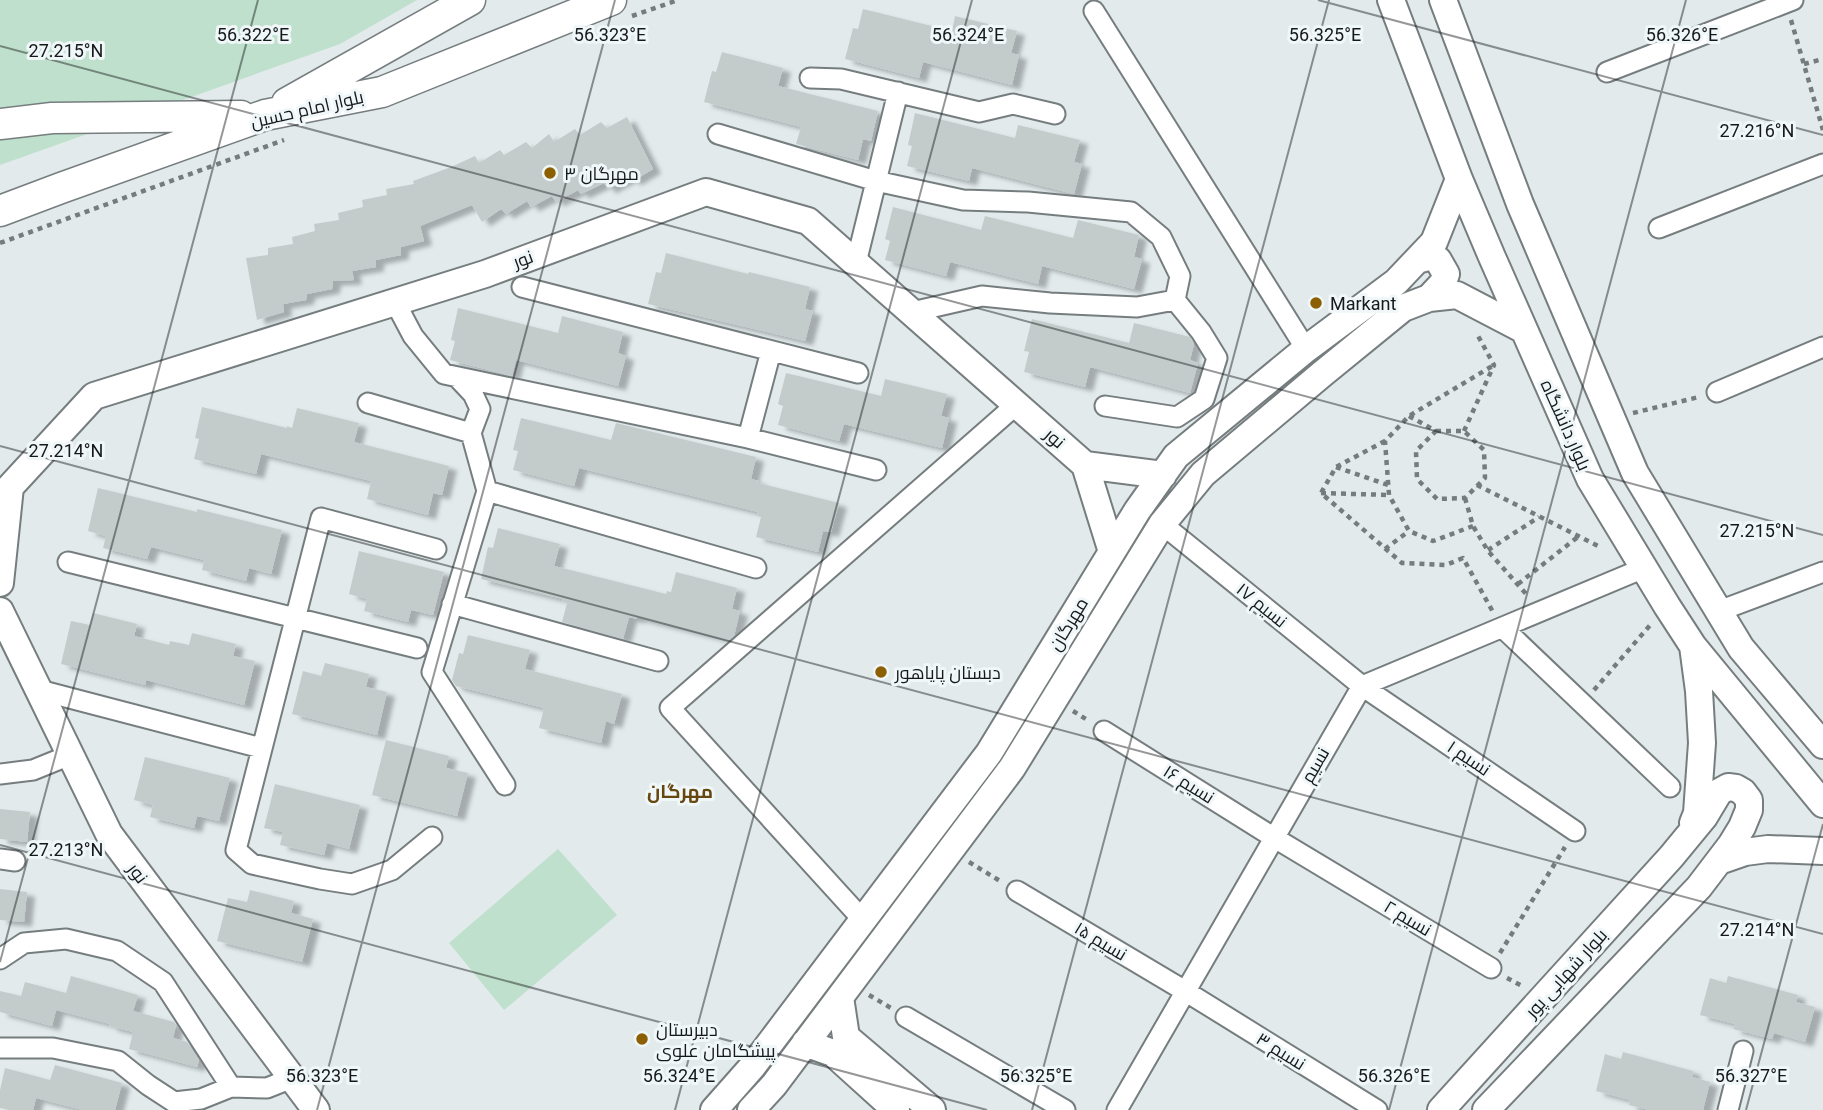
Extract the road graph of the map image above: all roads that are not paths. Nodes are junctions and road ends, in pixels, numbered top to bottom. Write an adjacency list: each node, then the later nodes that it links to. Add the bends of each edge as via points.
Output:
1 (470, 0): 11 (main road)
2 (611, 0): 11 (main road, بلوار امام حسین, via 382,92)
3 (1391, 0): 15 (street, بلوار دانشگاه)
4 (1443, 0): 27 (street, via 1520,204)
5 (1789, 1): 7 (street)
6 (1094, 11): 29 (street)
7 (1606, 72)
8 (810, 78): 9 (street, via 841,79)
9 (898, 92): 10 (street, via 979,112 1013,104); 16 (street)
10 (1055, 114)
11 (265, 115): 12 (main road, via 52,118); 17 (main road, بلوار امام حسین)
12 (0, 124)
13 (718, 134): 16 (street)
14 (1823, 164): 18 (street)
15 (1459, 179): 19 (street, مهرگان, via 1434,242); 26 (street, بلوار دانشگاه)
16 (876, 181): 20 (street); 23 (street, via 963,200 1130,212 1161,237 1180,276)
17 (0, 211)
18 (1659, 228)
19 (1417, 260): 22 (street, via 1438,260 1446,274); 29 (street, مهرگان, via 1396,282)
20 (856, 263): 24 (street, نور, via 808,221 706,192 485,274); 25 (street, نور)
21 (522, 287): 30 (street)
22 (1429, 298): 26 (street, مهرگان, via 1457,295); 44 (street, مهرگان, via 1403,308 1203,474)
23 (1175, 300): 25 (street, via 1137,307 982,296); 37 (street, via 1217,358 1204,398 1177,417)
24 (395, 302): 33 (street, via 413,336 443,374); 51 (street, نور, via 94,396 10,488)
25 (912, 312): 36 (street, نور)
26 (1524, 330): 31 (street, بلوار دانشگاه)
27 (1578, 340): 31 (street); 54 (street, via 1635,473)
28 (1823, 347): 34 (street)
29 (1306, 349): 42 (street, مهرگان, via 1176,456)
30 (771, 351): 32 (street); 39 (street)
31 (1535, 355): 49 (street, بلوار دانشگاه, via 1590,479)
32 (858, 373)
33 (457, 377): 38 (street, via 480,409); 39 (street)
34 (1717, 392)
35 (368, 404): 38 (street)
36 (1017, 404): 40 (street, نور); 79 (street, via 670,708)
37 (1105, 406)
38 (471, 433): 43 (street)
39 (748, 438): 41 (street)
40 (1085, 465): 42 (street); 46 (street)
41 (876, 470)
42 (1163, 475): 46 (street, مهرگان)
43 (487, 491): 48 (street); 52 (street)
44 (1162, 524): 58 (street, مهرگان); 62 (street, نسیم ۱۷)
45 (436, 549): 55 (street, via 321,518)
46 (1112, 552): 57 (street, مهرگان)
47 (68, 562): 55 (street)
48 (756, 568)
49 (1644, 568): 56 (street); 59 (street, بلوار دانشگاه)
50 (1823, 572): 54 (street)
51 (0, 583)
52 (452, 604): 61 (street); 69 (street, via 432,672)
53 (0, 611): 63 (street, نور)
54 (1719, 611): 65 (street, via 1741,648)
55 (295, 618): 60 (street); 66 (street)
56 (1503, 628): 62 (street); 70 (street)
57 (1064, 631): 58 (street); 79 (street, مهرگان, via 989,752)
58 (1087, 645): 82 (street, مهرگان, via 1012,768)
59 (1693, 646): 71 (street, بلوار دانشگاه); 73 (street, via 1702,743 1697,813)
60 (417, 648)
61 (658, 661)
62 (1362, 686): 72 (street, نسیم ۱); 75 (street, نسیم)
63 (39, 691): 66 (street); 67 (street, نور)
64 (1104, 731): 75 (street, نسیم ۱۶)
65 (1823, 745)
66 (261, 748): 74 (street, via 236,850 252,864 352,884 392,870)
67 (70, 755): 68 (street, via 33,770); 88 (street, نور, via 109,834)
68 (0, 774)
69 (505, 785)
70 (1670, 787)
71 (1823, 803)
72 (1575, 831)
73 (1689, 835): 77 (street, بلوار شهابی پور, via 1719,792 1728,787 1744,792 1749,810); 98 (street, بلوار شهابی پور)
74 (432, 836)
75 (1273, 837): 81 (street, نسیم ۲); 83 (street, نسیم)
76 (1823, 851): 77 (street, via 1768,849)
77 (1718, 861): 99 (street, بلوار شهابی پور, via 1699,887)
78 (1017, 891): 83 (street, نسیم ۱۵)
79 (863, 920): 91 (street, مهرگان)
80 (0, 959): 89 (street, via 23,943 66,939 117,951 163,982)
81 (1491, 968)
82 (845, 990): 85 (street, مهرگان); 94 (street, via 846,1037)
83 (1185, 991): 96 (street, نسیم); 97 (street, نسیم ۳)
84 (906, 1017): 95 (street)
85 (805, 1043): 92 (street, مهرگان); 93 (street, via 833,1054)
86 (0, 1048): 89 (street, via 53,1048 118,1061 174,1102 201,1099)
87 (1743, 1051): 100 (street)
88 (292, 1079): 89 (street, via 267,1088); 90 (street, نور)
89 (231, 1087)
90 (315, 1110)
91 (714, 1110)
92 (751, 1110)
93 (896, 1110)
94 (932, 1110)
95 (1065, 1110)
96 (1117, 1110)
97 (1377, 1110)
98 (1441, 1110)
99 (1486, 1110)
100 (1728, 1110)

